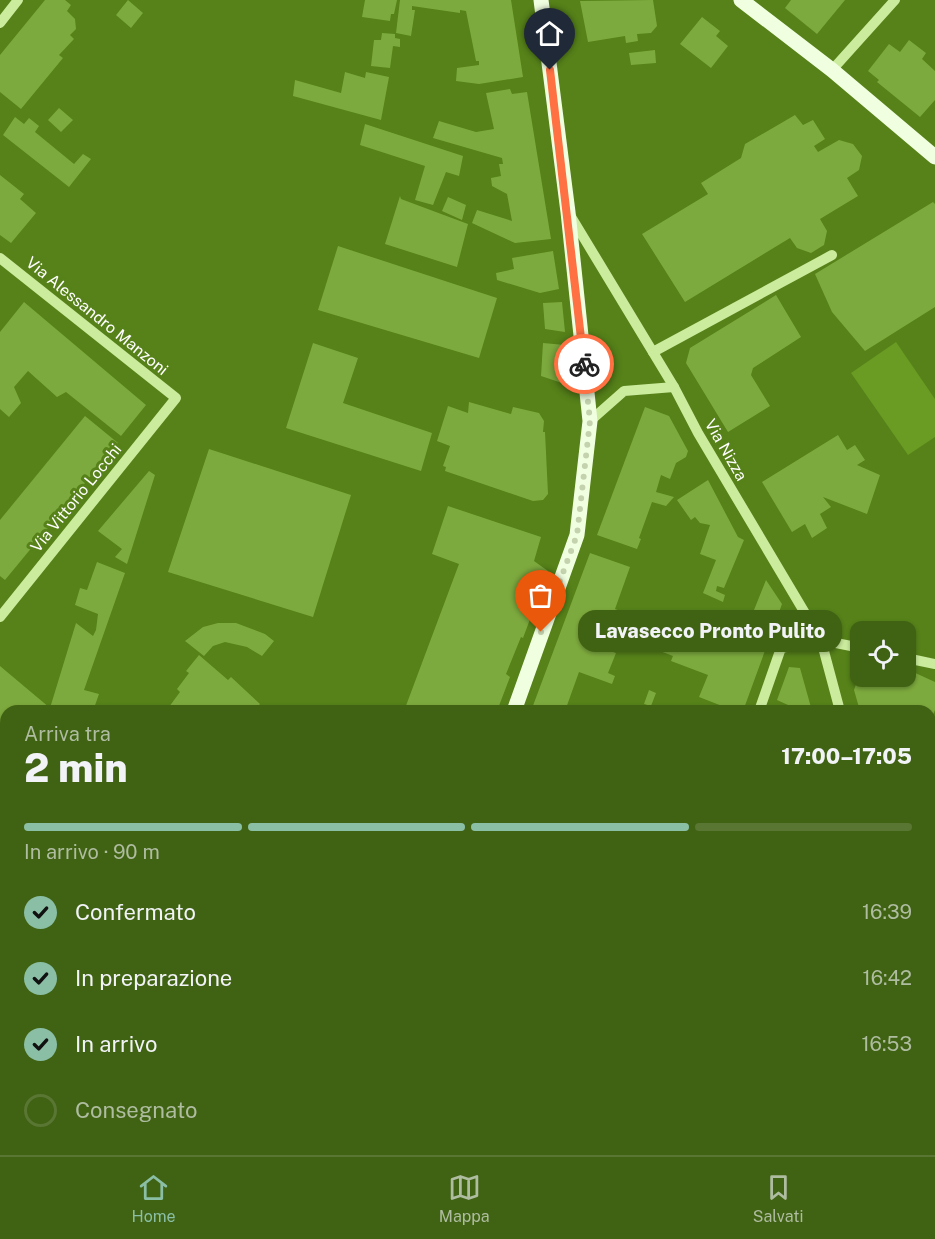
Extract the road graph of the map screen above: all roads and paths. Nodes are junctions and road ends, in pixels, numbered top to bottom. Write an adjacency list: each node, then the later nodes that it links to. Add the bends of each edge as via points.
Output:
1 (18, 0): 5 (street)
2 (541, 0): 8 (main road)
3 (741, 0): 6 (main road)
4 (895, 0): 6 (street)
5 (0, 23)
6 (832, 70): 7 (main road)
7 (935, 157)
8 (568, 212): 11 (street, Via Nizza); 14 (main road)
9 (832, 255): 11 (street)
10 (0, 258): 13 (street, Via Alessandro Manzoni)
11 (653, 352): 12 (street, Via Nizza)
12 (674, 387): 14 (street, via 624,391); 16 (street, Via Nizza)
13 (176, 398): 15 (street, Via Vittorio Locchi)
14 (590, 421): 20 (main road, via 577,535)
15 (0, 618)
16 (821, 640): 17 (street); 21 (street, via 781,648); 22 (street, Via Nizza)
17 (850, 646)
18 (916, 660): 19 (street)
19 (935, 664)
20 (516, 705)
21 (761, 705)
22 (838, 705)

